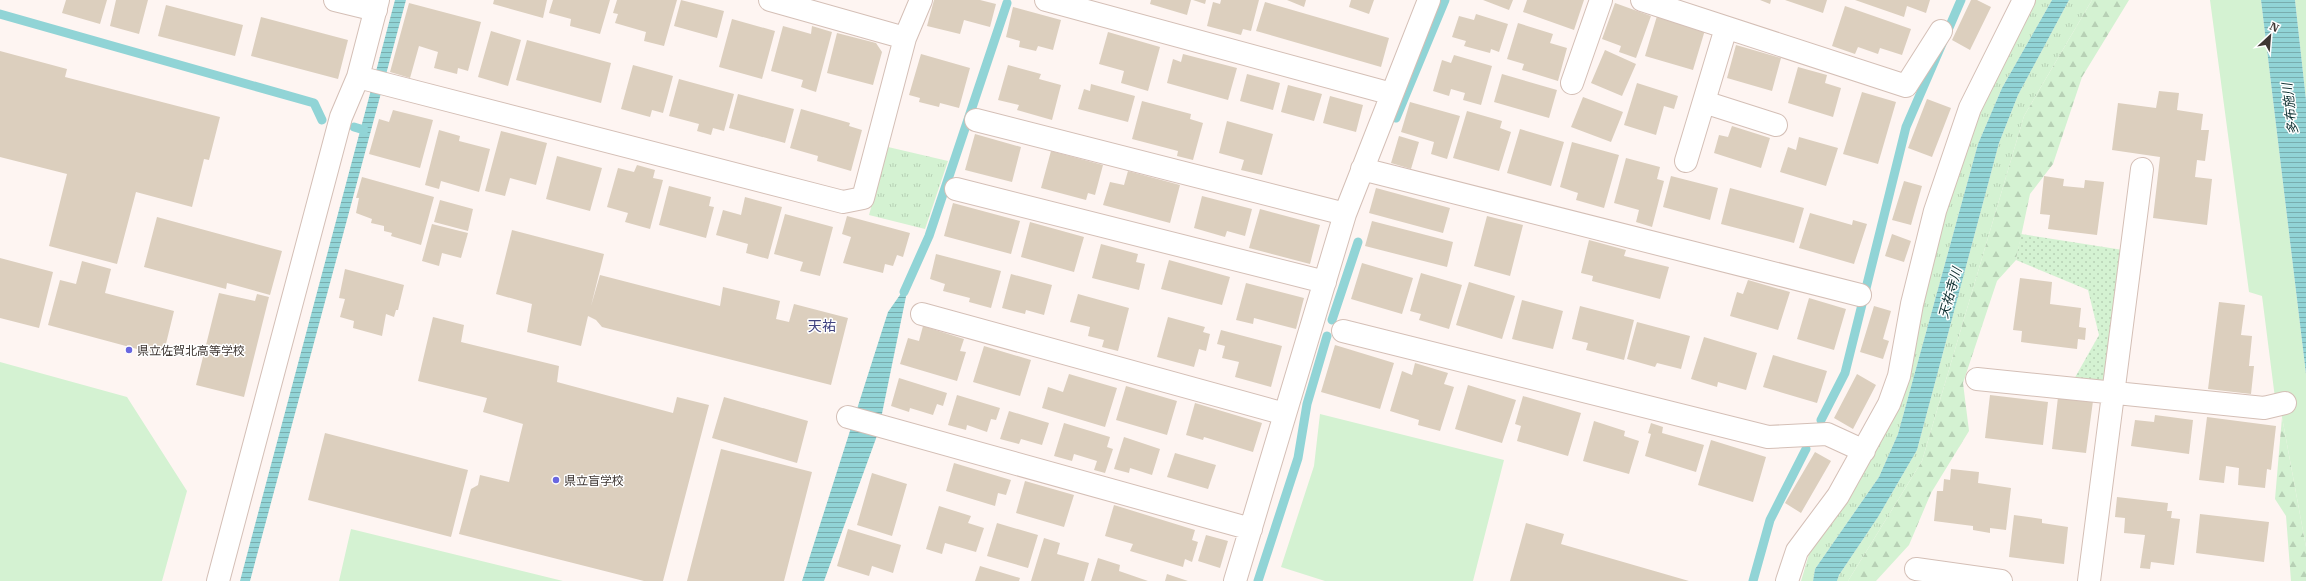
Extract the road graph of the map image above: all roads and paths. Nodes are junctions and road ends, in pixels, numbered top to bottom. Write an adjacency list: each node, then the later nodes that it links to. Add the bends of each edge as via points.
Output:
1 (335, 0): 9 (street)
2 (770, 0): 12 (street)
3 (920, 0): 12 (street)
4 (1046, 0): 15 (street)
5 (1429, 0): 15 (street)
6 (1601, 0): 14 (street)
7 (1642, 0): 10 (street)
8 (2024, 0): 33 (street, via 1970,108 1935,211 1912,304 1899,376 1889,404)
9 (377, 5): 13 (street)
10 (1726, 28): 11 (street, via 1906,86); 16 (street)
11 (1941, 31)
12 (905, 38): 13 (street, via 863,198 843,202)
13 (362, 78): 36 (street, via 341,117)
14 (1572, 83)
15 (1392, 94): 20 (street)
16 (1704, 102): 18 (street); 19 (street)
17 (976, 120): 23 (street)
18 (1776, 125)
19 (1686, 161)
20 (1362, 169): 23 (street); 25 (street)
21 (2142, 169): 29 (street)
22 (956, 189): 24 (street)
23 (1345, 214): 24 (street)
24 (1324, 282): 31 (street)
25 (1860, 296)
26 (922, 314): 31 (street)
27 (1342, 331): 33 (street, via 1768,437 1827,434)
28 (1977, 379): 29 (street)
29 (2112, 392): 30 (street, via 2264,408); 40 (street)
30 (2285, 403)
31 (1285, 414): 34 (street)
32 (848, 417): 34 (street)
33 (1864, 451): 38 (street, via 1838,496 1797,551)
34 (1251, 528): 37 (street)
35 (1916, 569): 39 (street)
36 (218, 581)
37 (1235, 581)
38 (1788, 581)
39 (2001, 581)
40 (2089, 581)

